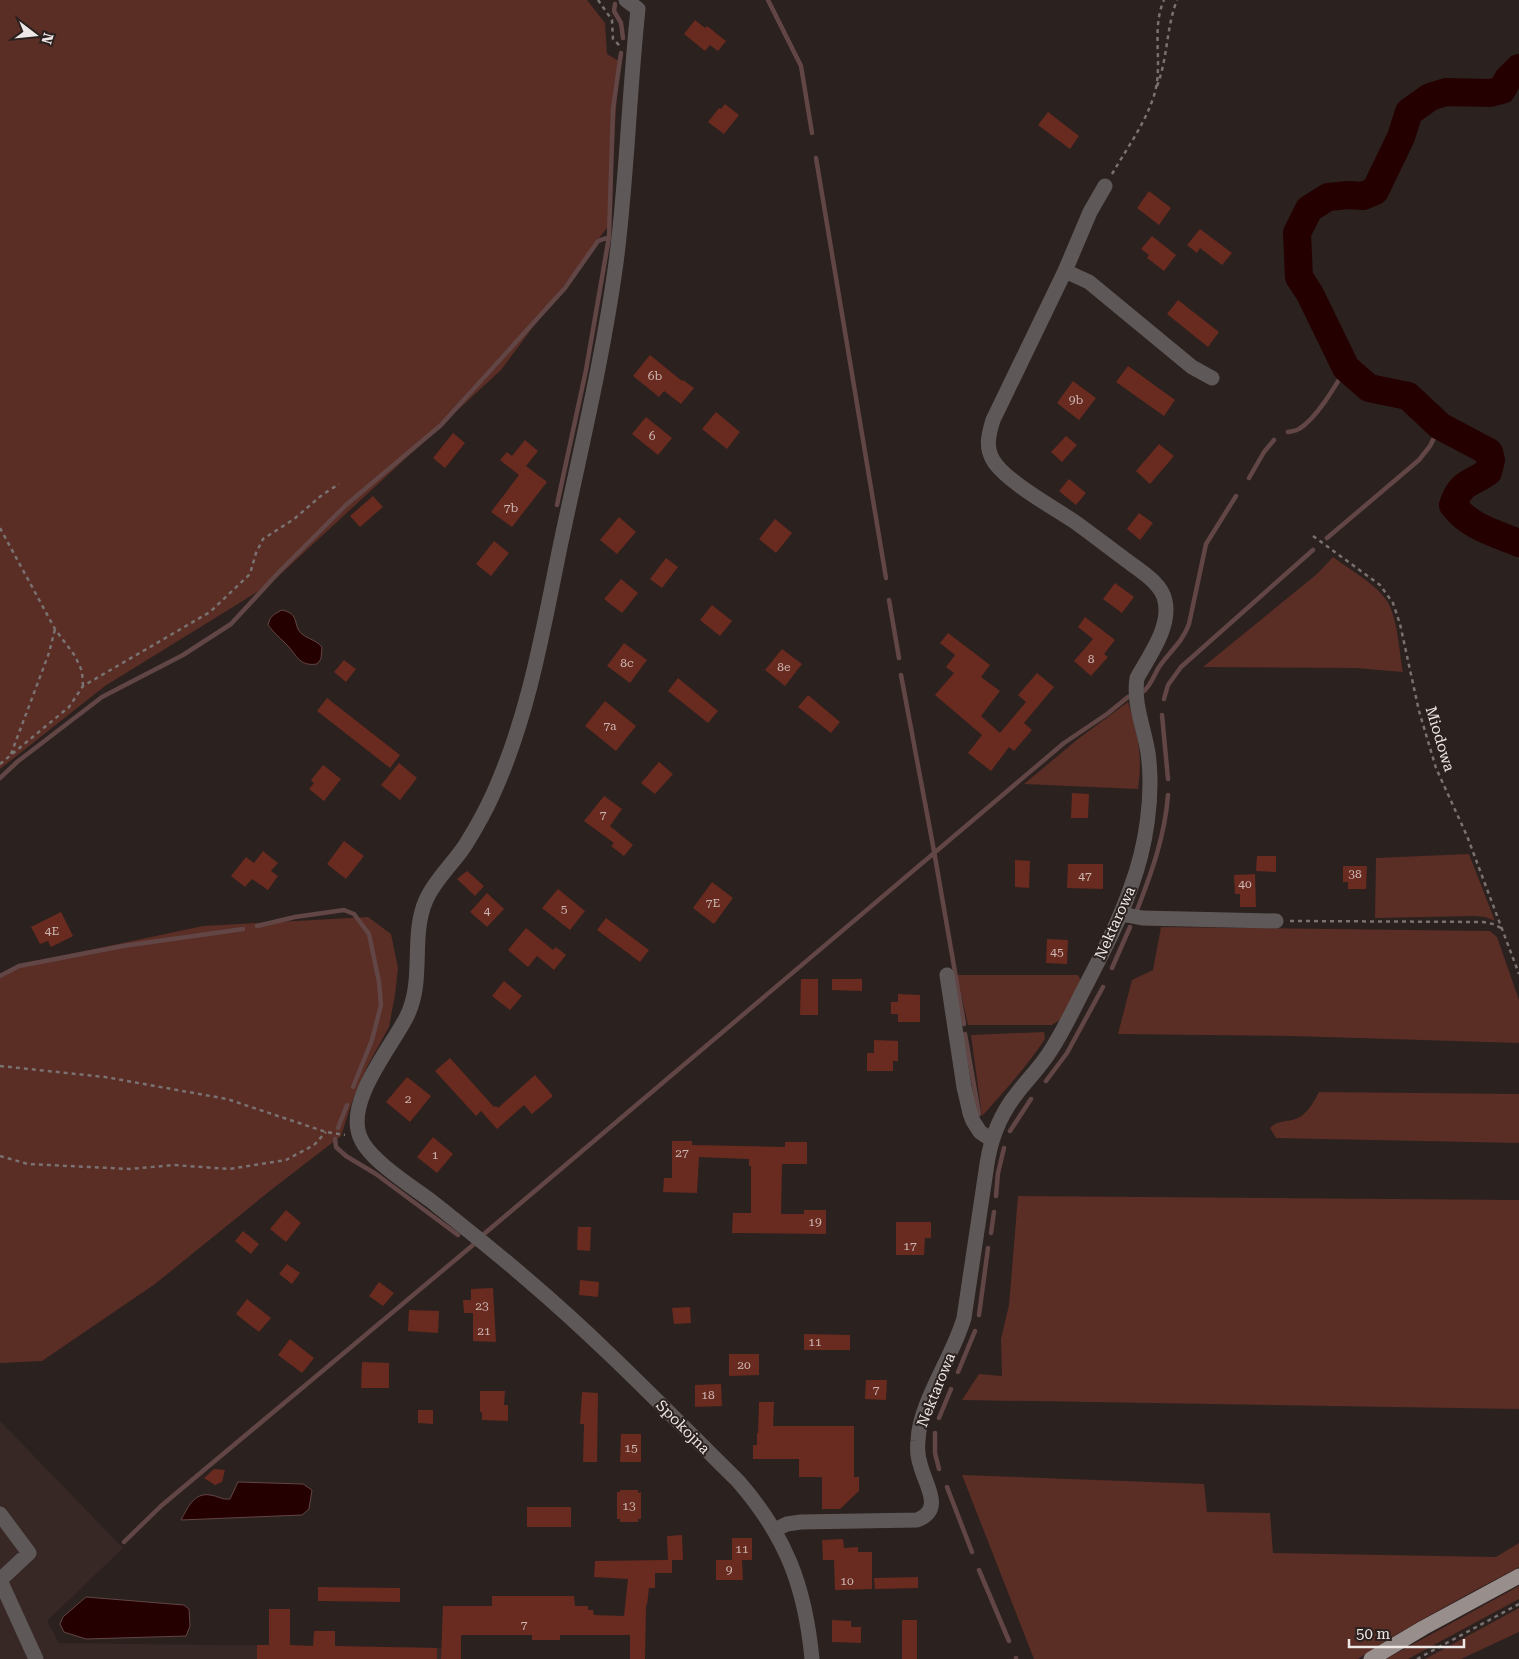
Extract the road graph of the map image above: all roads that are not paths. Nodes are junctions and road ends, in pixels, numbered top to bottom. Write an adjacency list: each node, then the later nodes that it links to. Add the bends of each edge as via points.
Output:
1 (626, 0): 10 (street, Spokojna, via 638,9 617,258 606,327 538,656 519,730 492,798 466,845 425,902 419,927 416,983 410,1012 363,1095 357,1123 359,1137 372,1156 482,1241 555,1303 738,1481)
2 (1104, 186): 3 (street)
3 (1064, 271): 4 (street, via 1089,282 1192,367); 5 (street, Nektarowa, via 993,420 989,431 989,451 993,461 1008,476 1158,586 1165,599 1164,625 1137,678 1137,702 1149,761 1148,802 1141,855)
4 (1212, 378)
5 (1121, 914): 6 (street, via 1142,918); 8 (street, Nektarowa, via 1055,1044 1009,1103)
6 (1276, 921)
7 (946, 975): 8 (street, via 970,1113 980,1132)
8 (992, 1140): 10 (street, Nektarowa, via 964,1318 919,1428 918,1457 932,1496 931,1509 917,1520 801,1522)
9 (0, 1514): 12 (street, via 29,1553 0,1580)
10 (774, 1530): 13 (street, Spokojna, via 804,1602)
11 (1519, 1576): 14 (main road)
12 (36, 1659)
13 (812, 1659)
14 (1371, 1659)

